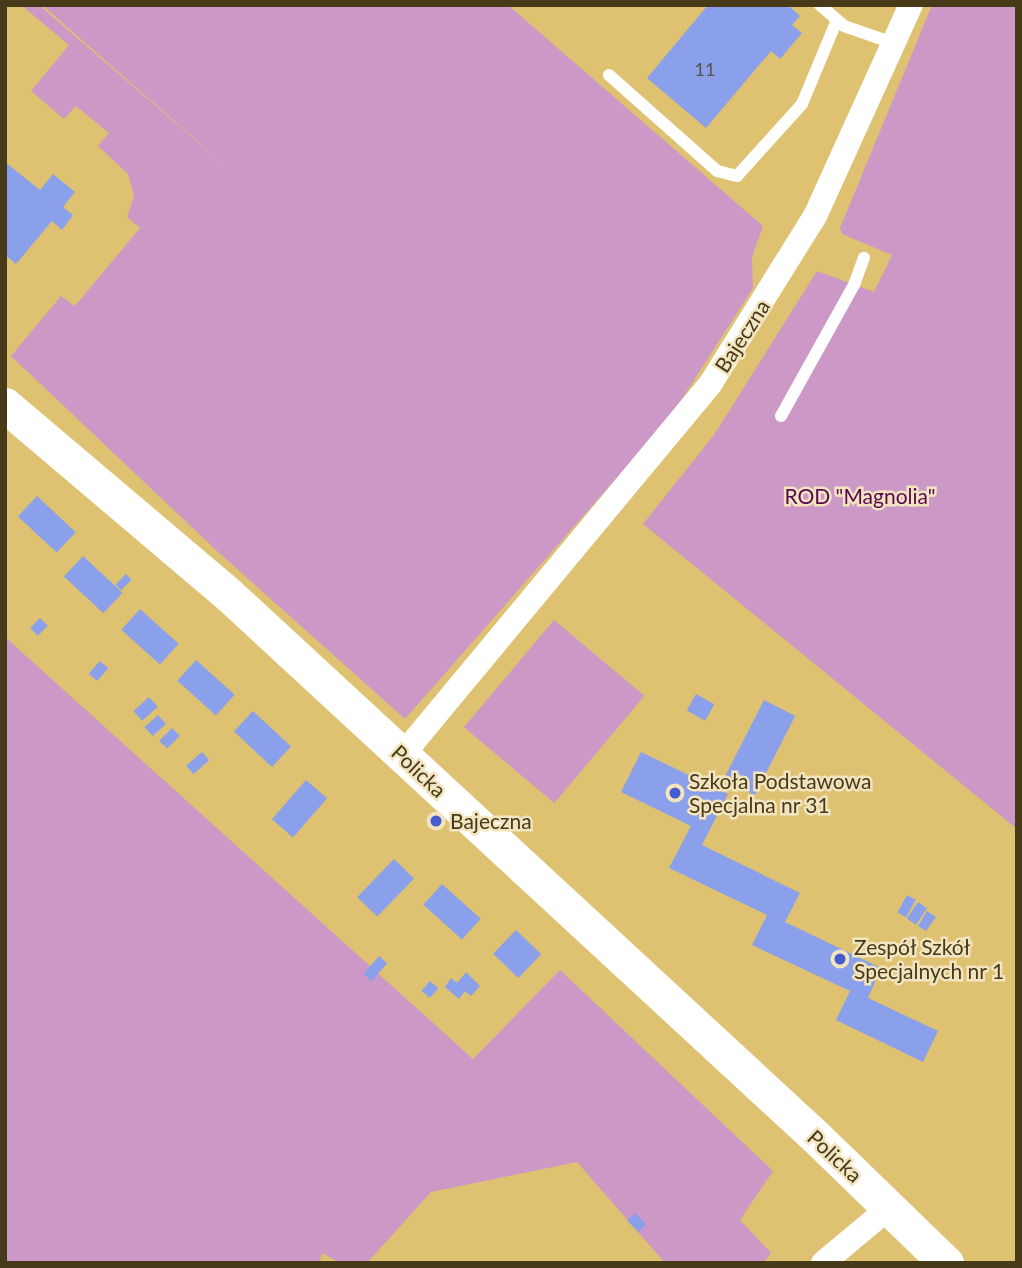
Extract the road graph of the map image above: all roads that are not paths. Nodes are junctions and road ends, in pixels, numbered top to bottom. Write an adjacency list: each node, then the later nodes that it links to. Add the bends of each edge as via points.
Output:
1 (820, 5): 3 (lane)
2 (911, 5): 4 (street, Bajeczna)
3 (837, 20): 4 (lane); 5 (lane, via 802,104 737,176 729,178)
4 (896, 44): 9 (street, Bajeczna, via 807,232 710,383 414,741)
5 (609, 75)
6 (864, 258): 8 (lane, via 854,285)
7 (5, 405): 9 (street, Policka, via 192,562)
8 (781, 416)
9 (405, 758): 10 (street, Policka)
10 (890, 1207): 11 (street); 12 (street, Policka)
11 (822, 1263)
12 (946, 1263)

